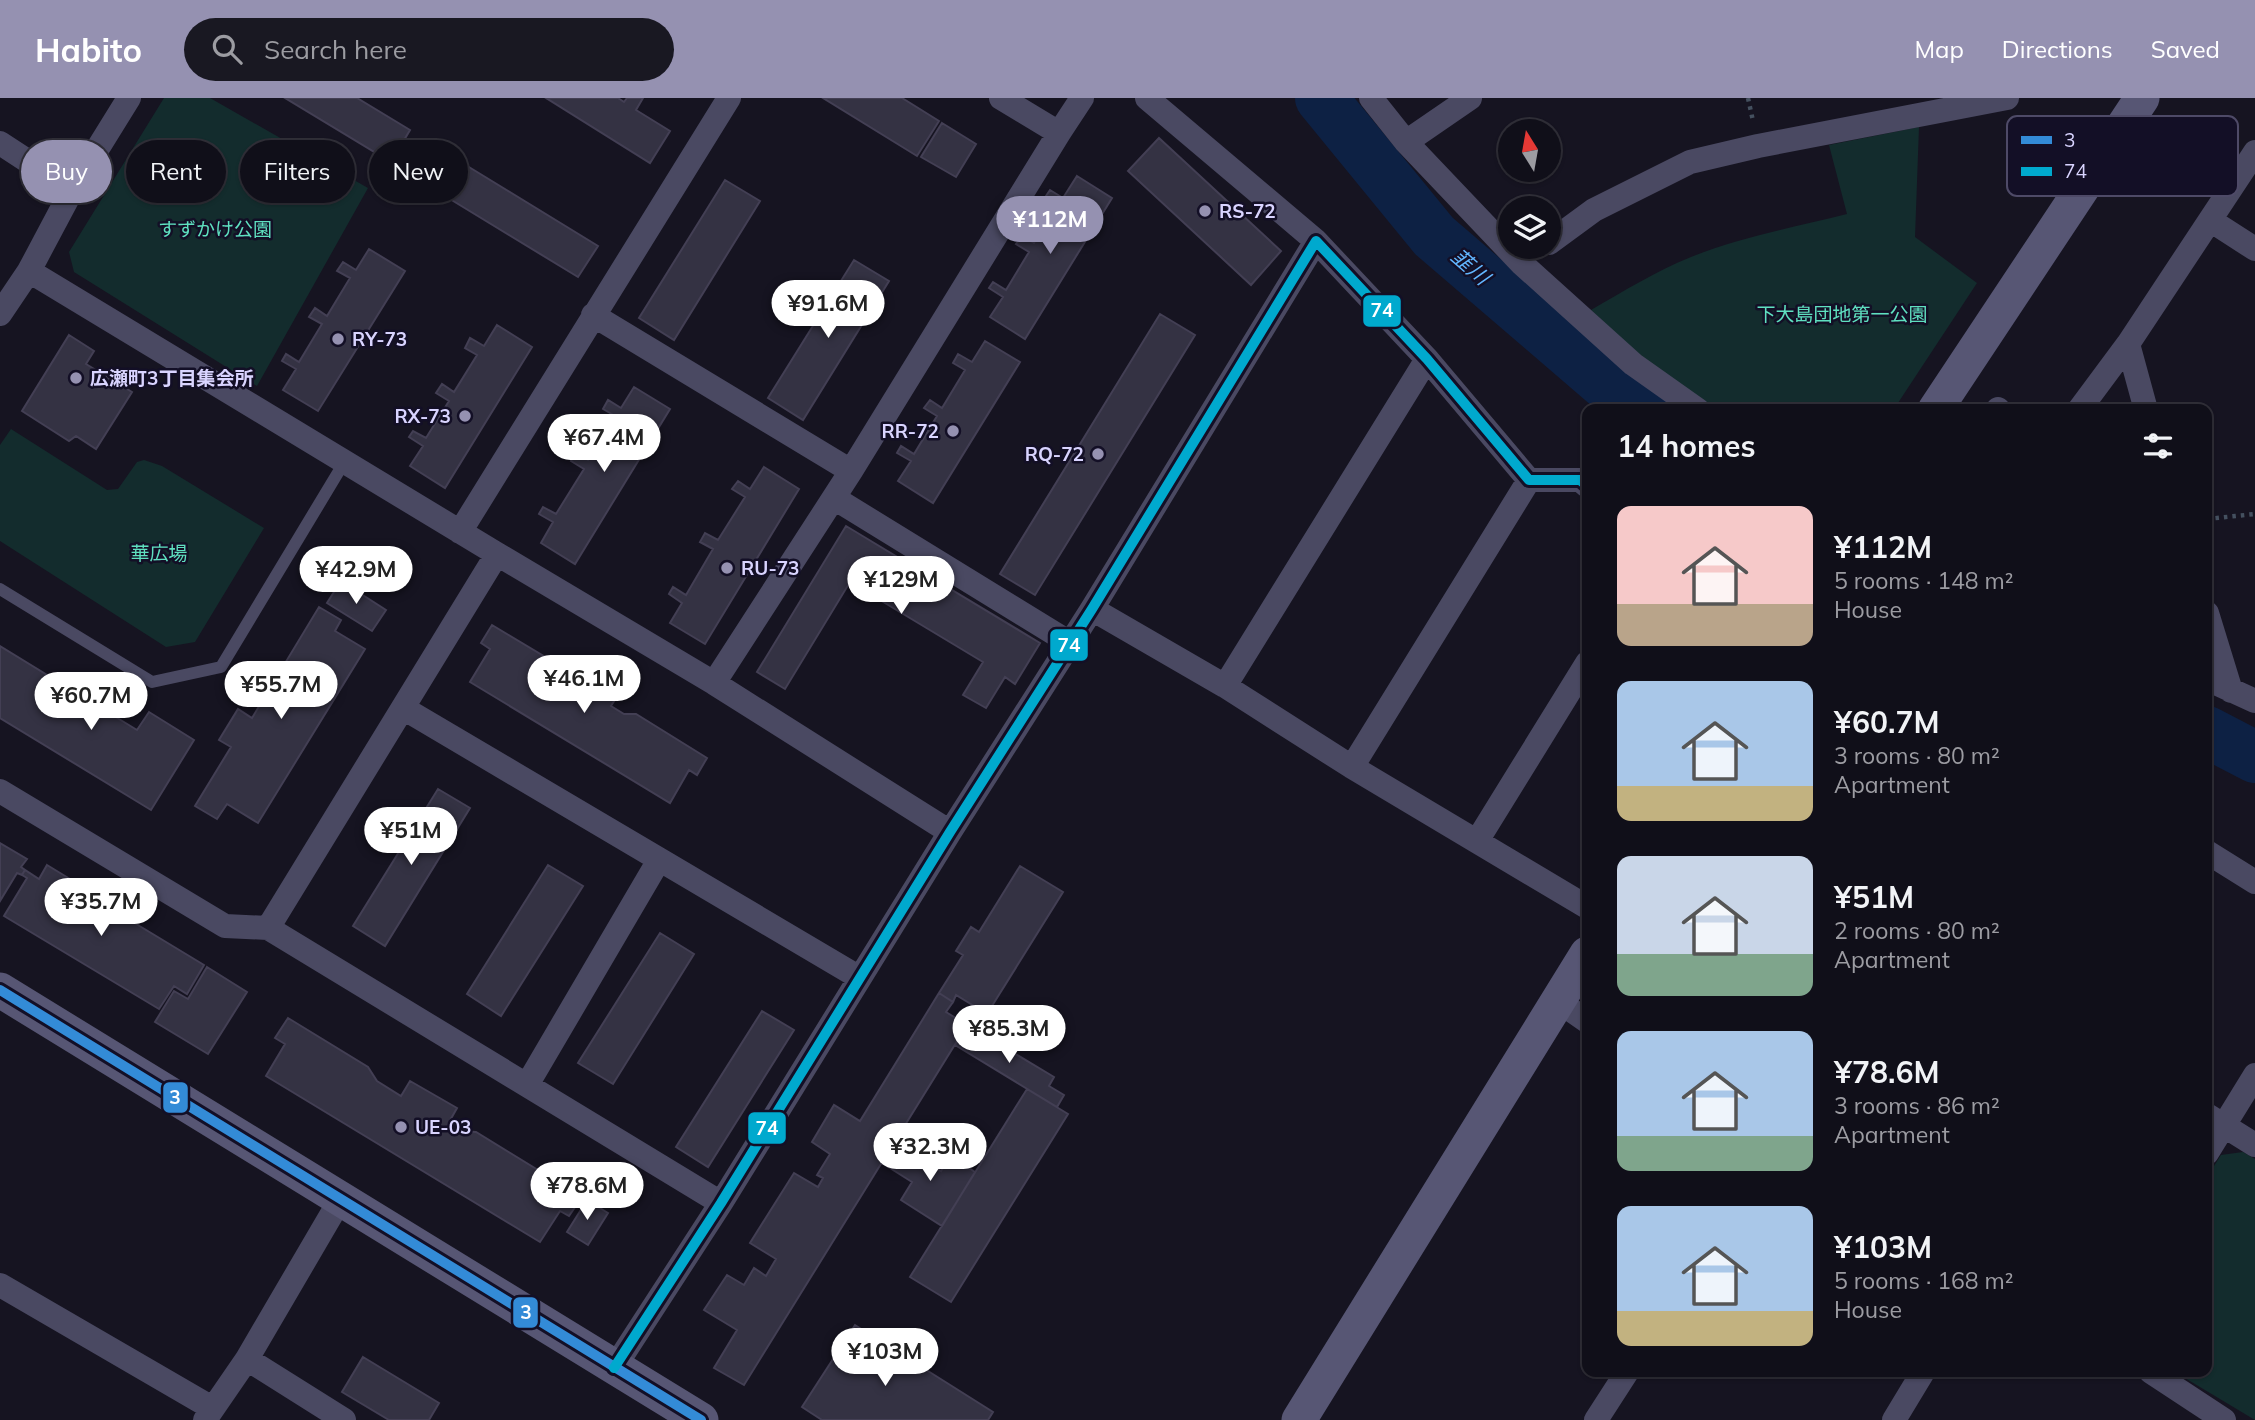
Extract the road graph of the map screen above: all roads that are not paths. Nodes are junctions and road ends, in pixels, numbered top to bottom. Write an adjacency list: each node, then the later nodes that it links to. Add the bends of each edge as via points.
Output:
1 (129, 98): 12 (street)
2 (729, 98): 29 (street)
3 (1001, 98): 11 (street)
4 (1082, 98): 11 (street)
5 (1147, 98): 23 (street)
6 (1371, 98): 13 (street)
7 (1470, 98): 13 (street)
8 (2007, 98): 22 (street, via 1690,162 1594,211)
9 (2142, 98): 10 (street)
10 (2130, 116)
11 (1059, 133): 37 (street)
12 (103, 140)
13 (1406, 142): 26 (street)
14 (0, 144): 16 (street)
15 (2255, 152): 17 (street)
16 (21, 157)
17 (2238, 178)
18 (2077, 196): 33 (street)
19 (2226, 196): 21 (street)
20 (65, 203): 27 (street)
21 (2210, 220): 24 (street); 30 (street)
22 (1561, 234)
23 (1316, 241): 31 (street); 44 (street)
24 (2255, 249)
25 (1527, 259): 26 (street)
26 (1521, 263): 32 (street, via 1633,364)
27 (29, 271): 28 (street); 36 (street)
28 (0, 314)
29 (593, 315): 37 (street); 41 (street)
30 (2127, 344): 34 (street); 35 (street)
31 (1427, 359): 38 (street); 50 (street)
32 (1690, 404)
33 (1939, 404)
34 (2083, 404)
35 (2144, 404)
36 (345, 461): 41 (street); 43 (lane, via 221,667 152,682)
37 (851, 471): 40 (street)
38 (1529, 480): 39 (street); 54 (street)
39 (1582, 482)
40 (834, 498): 46 (street); 49 (street)
41 (460, 532): 42 (street)
42 (497, 554): 49 (street); 53 (street)
43 (0, 589)
44 (1092, 609): 46 (street); 50 (street)
45 (2212, 629): 51 (street)
46 (1069, 643): 56 (street)
47 (1582, 671): 57 (street)
48 (2212, 682): 51 (street)
49 (714, 683): 56 (street)
50 (1225, 686): 54 (street)
51 (2231, 691): 52 (street)
52 (2255, 701)
53 (403, 708): 59 (street); 62 (street)
54 (1352, 766): 57 (street)
55 (0, 791): 62 (street, via 225,926)
56 (950, 832): 64 (street)
57 (1478, 841): 61 (street)
58 (2212, 855): 60 (street)
59 (659, 860): 64 (street); 69 (street)
60 (2255, 882)
61 (1582, 904)
62 (268, 928): 69 (street)
63 (1582, 962): 66 (street)
64 (860, 978): 73 (street)
65 (0, 990): 72 (street)
66 (1558, 1001): 67 (street); 84 (street)
67 (1582, 1018)
68 (2255, 1075): 70 (street)
69 (527, 1085): 73 (street)
70 (2215, 1121): 71 (street)
71 (2255, 1145)
72 (340, 1200): 75 (street); 76 (street)
73 (721, 1203): 76 (street)
74 (0, 1285): 81 (street)
75 (247, 1359): 81 (street); 82 (street)
76 (614, 1368): 83 (street)
77 (1624, 1377): 85 (street)
78 (1920, 1377): 86 (street)
79 (2156, 1377): 80 (street)
80 (2194, 1412): 87 (street)
81 (208, 1414)
82 (344, 1420)
83 (701, 1420)
84 (1300, 1420)
85 (1596, 1420)
86 (1894, 1420)
87 (2224, 1420)

